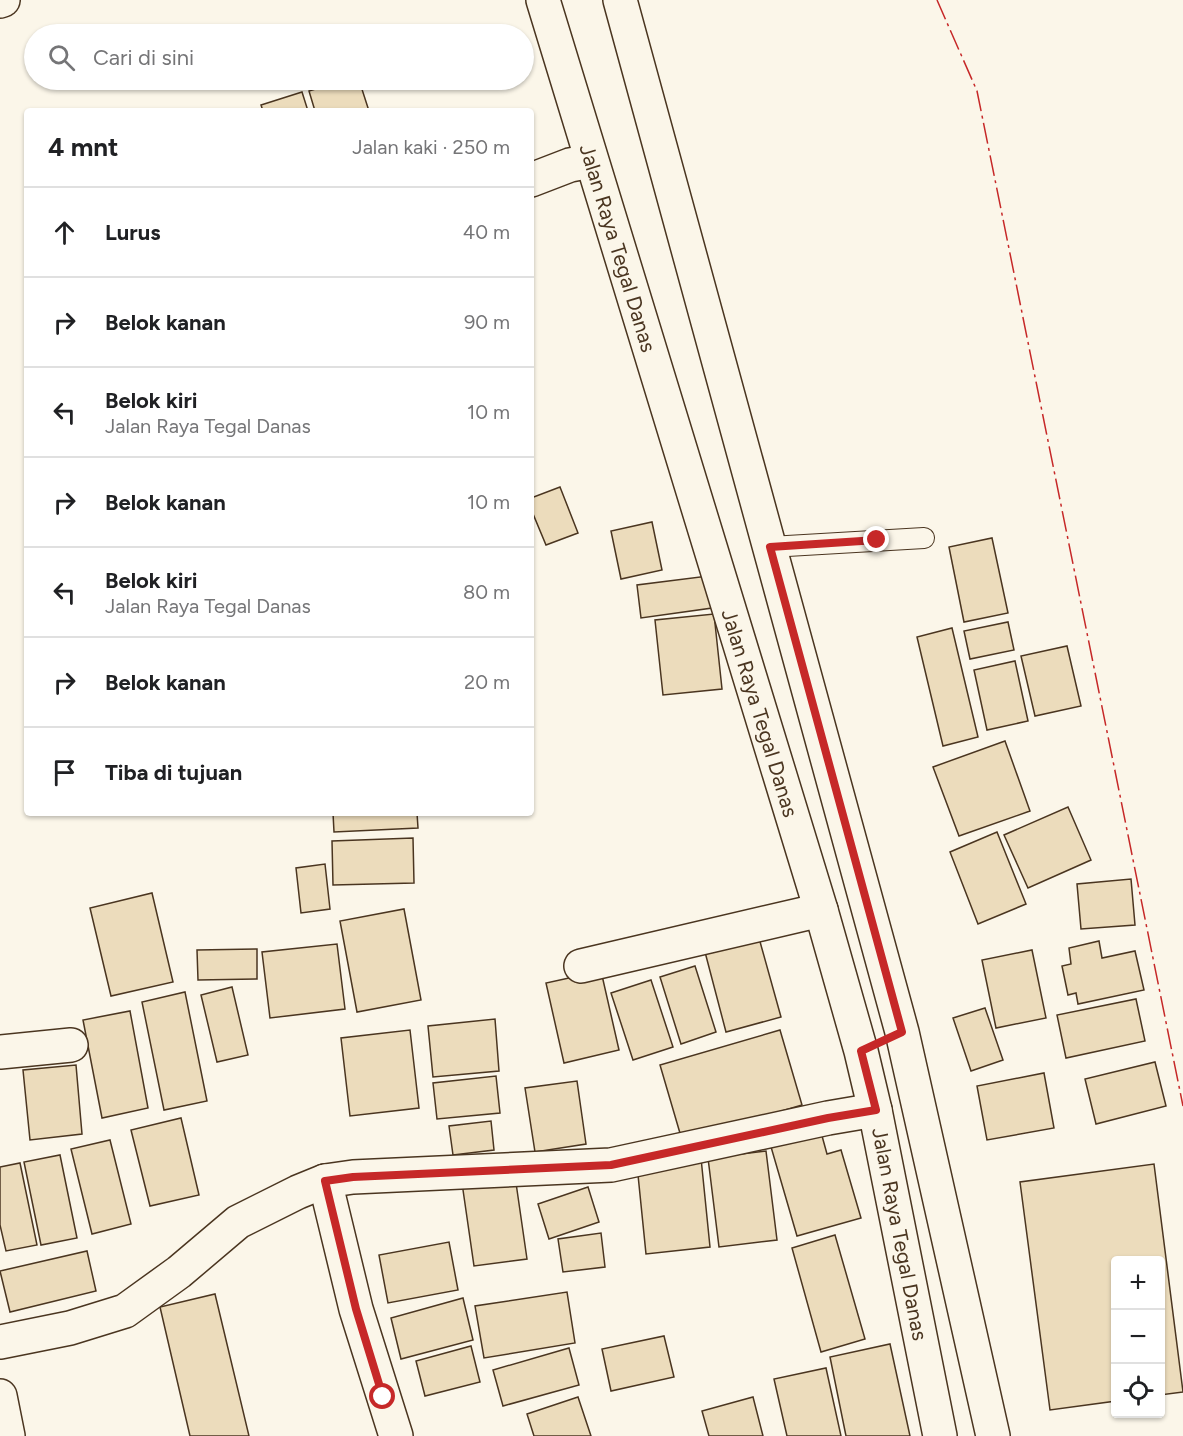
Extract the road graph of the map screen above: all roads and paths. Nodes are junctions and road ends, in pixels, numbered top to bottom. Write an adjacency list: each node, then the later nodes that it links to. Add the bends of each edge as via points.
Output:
1 (543, 0): 3 (street, Jalan Raya Tegal Danas)
2 (620, 0): 6 (street, Jalan Raya Tegal Danas)
3 (591, 161): 4 (street); 7 (street, Jalan Raya Tegal Danas)
4 (534, 179)
5 (924, 538): 6 (lane)
6 (770, 547): 9 (street, Jalan Raya Tegal Danas)
7 (821, 910): 8 (street); 11 (street, Jalan Raya Tegal Danas)
8 (581, 966)
9 (902, 1032): 11 (street); 20 (street, Jalan Raya Tegal Danas)
10 (71, 1046): 12 (street)
11 (861, 1051): 13 (street, Jalan Raya Tegal Danas)
12 (0, 1052)
13 (876, 1110): 14 (street, via 611,1165); 19 (street, Jalan Raya Tegal Danas)
14 (325, 1181): 15 (street, via 238,1222 125,1311 70,1329); 18 (street, via 356,1309)
15 (0, 1342)
16 (0, 1396): 17 (street)
17 (8, 1436)
18 (396, 1436)
19 (940, 1436)
20 (993, 1436)

